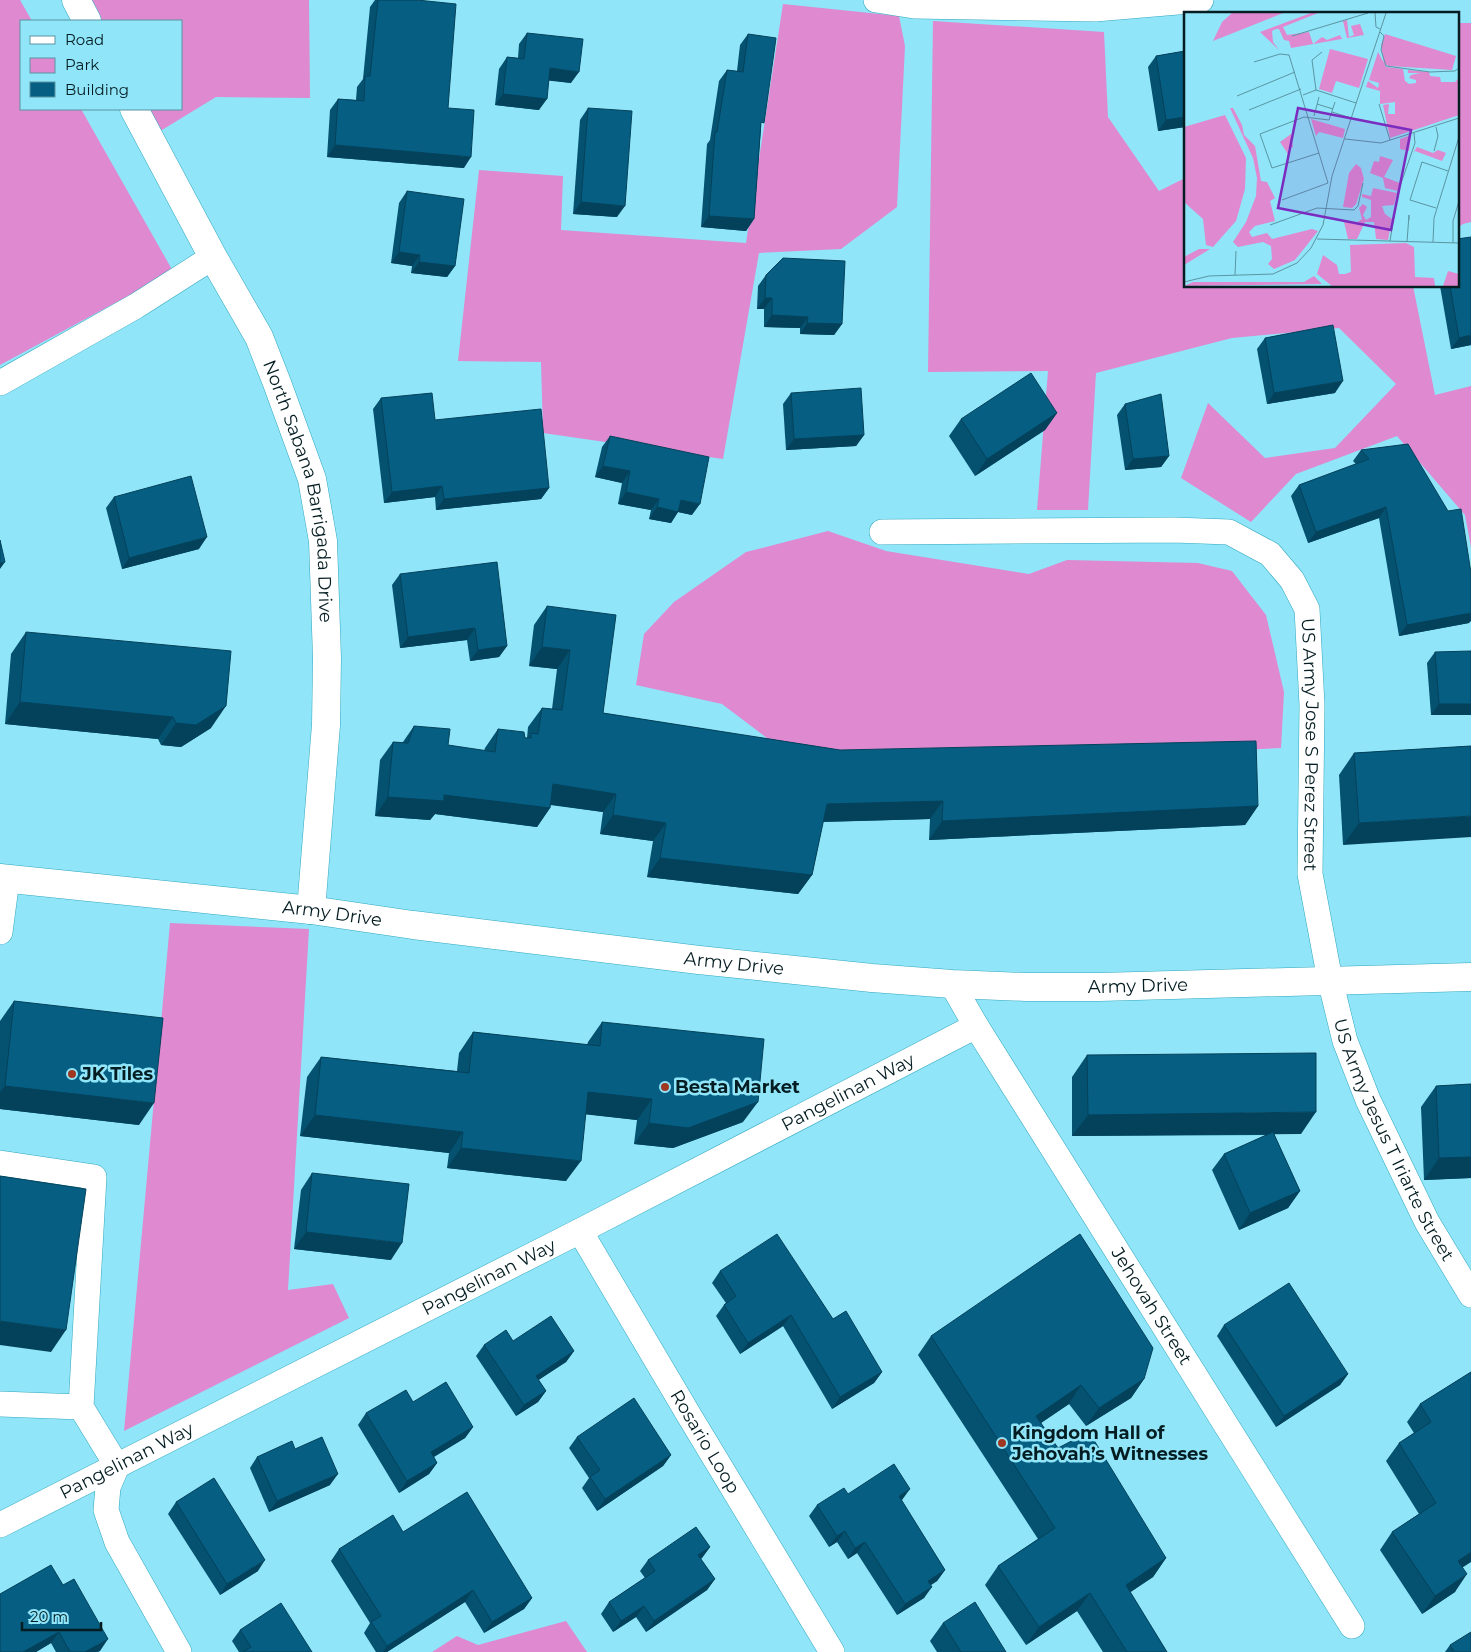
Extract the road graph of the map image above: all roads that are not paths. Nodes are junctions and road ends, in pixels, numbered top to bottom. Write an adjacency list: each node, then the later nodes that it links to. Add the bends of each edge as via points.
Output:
1 (76, 0): 4 (main road)
2 (876, 0): 3 (street, via 914,6 1095,9)
3 (1201, 0)
4 (86, 20)
5 (135, 110): 6 (main road, North Sabana Barrigada Drive)
6 (213, 258): 7 (street); 10 (main road, North Sabana Barrigada Drive, via 259,337 277,383 312,479 323,541 326,716)
7 (0, 383)
8 (882, 532): 13 (street, US Army Jose S Perez Street, via 1228,532 1270,554 1292,580 1307,609 1312,705 1310,874)
9 (3, 878): 10 (main road, Army Drive); 11 (street)
10 (311, 910): 14 (main road, Army Drive, via 699,960)
11 (0, 932)
12 (1471, 977): 13 (main road, Army Drive)
13 (1330, 980): 14 (main road, Army Drive, via 1099,987); 18 (street, US Army Jesus T Iriarte Street, via 1345,1041 1368,1100 1427,1222)
14 (952, 984): 15 (street, Jehovah Street)
15 (976, 1026): 17 (street, Pangelinan Way); 23 (street, Jehovah Street)
16 (0, 1163): 20 (street, via 94,1177)
17 (580, 1231): 21 (street, Pangelinan Way); 25 (street, Rosario Loop)
18 (1471, 1295)
19 (0, 1404): 20 (street)
20 (81, 1407): 21 (street)
21 (117, 1466): 22 (street, Pangelinan Way); 24 (street, via 108,1487 106,1510 117,1542)
22 (0, 1525)
23 (1352, 1626)
24 (179, 1652)
25 (832, 1652)

